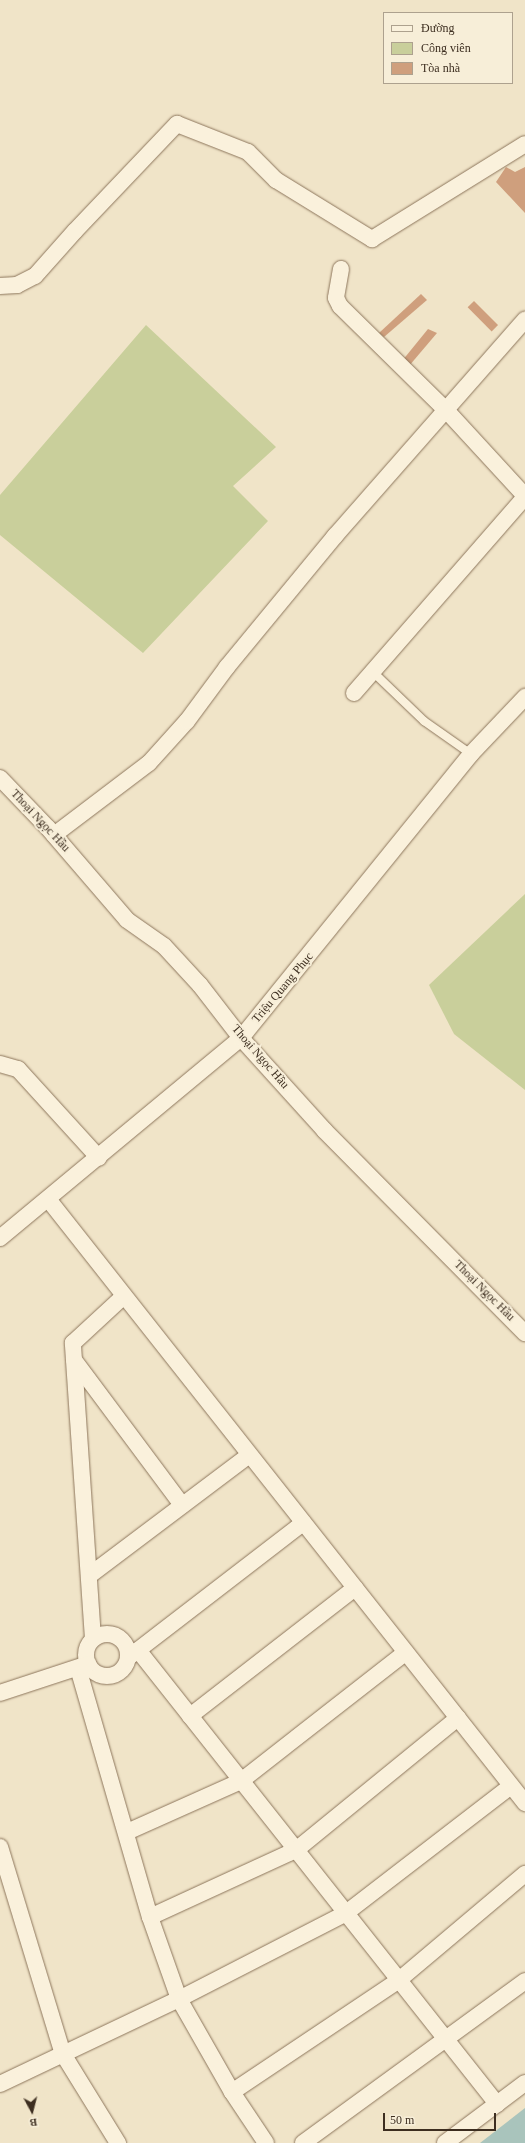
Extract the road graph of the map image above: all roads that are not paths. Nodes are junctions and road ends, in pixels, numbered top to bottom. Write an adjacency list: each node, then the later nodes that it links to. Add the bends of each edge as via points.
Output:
1 (525, 144): 3 (street, via 372,239 276,180 248,152 177,124 35,276 17,285)
2 (341, 269): 5 (street, via 336,298 340,306)
3 (0, 286)
4 (525, 320): 5 (street)
5 (446, 410): 6 (street); 12 (street, via 330,542 227,667 187,721 149,763)
6 (525, 496): 7 (street)
7 (373, 672): 8 (street); 10 (lane, via 424,721)
8 (354, 693)
9 (525, 697): 10 (street, Triệu Quang Phục)
10 (472, 754): 13 (street, Triệu Quang Phục)
11 (0, 778): 12 (street, Thoại Ngọc Hầu)
12 (54, 835): 13 (street, Thoại Ngọc Hầu, via 127,920 164,946 200,985)
13 (241, 1038): 15 (street, Triệu Quang Phục); 19 (street, Thoại Ngọc Hầu, via 324,1130)
14 (0, 1064): 15 (street, via 18,1069)
15 (99, 1158): 16 (street, Triệu Quang Phục)
16 (48, 1199): 17 (street, Triệu Quang Phục); 18 (street)
17 (0, 1238)
18 (124, 1296): 20 (street, via 74,1343); 21 (street)
19 (525, 1333)
20 (74, 1360): 22 (street); 24 (street)
21 (248, 1456): 22 (street); 23 (street)
22 (182, 1505): 24 (street)
23 (303, 1522): 25 (street); 28 (street)
24 (90, 1574): 26 (street)
25 (355, 1588): 27 (street); 31 (street)
26 (93, 1639): 28 (street, via 99,1635 114,1635); 29 (street, via 86,1651)
27 (406, 1652): 32 (street); 33 (street)
28 (134, 1654): 29 (street, via 123,1670 110,1677 97,1674); 31 (street)
29 (83, 1666): 30 (street); 36 (street)
30 (0, 1693)
31 (190, 1716): 33 (street)
32 (458, 1718): 34 (street); 38 (street)
33 (241, 1780): 36 (street); 38 (street)
34 (511, 1786): 35 (street); 40 (street)
35 (525, 1803)
36 (127, 1832): 41 (street)
37 (0, 1846): 46 (street)
38 (296, 1850): 40 (street); 41 (street)
39 (525, 1874): 42 (street)
40 (346, 1913): 42 (street); 44 (street)
41 (150, 1917): 44 (street)
42 (399, 1980): 45 (street); 49 (street)
43 (525, 1981): 45 (street)
44 (179, 1999): 46 (street); 49 (street)
45 (445, 2039): 50 (street); 53 (street)
46 (64, 2054): 48 (street); 51 (street)
47 (525, 2083): 50 (street)
48 (0, 2084)
49 (232, 2092): 52 (street)
50 (497, 2104): 54 (street)
51 (118, 2143)
52 (266, 2143)
53 (303, 2143)
54 (445, 2143)

